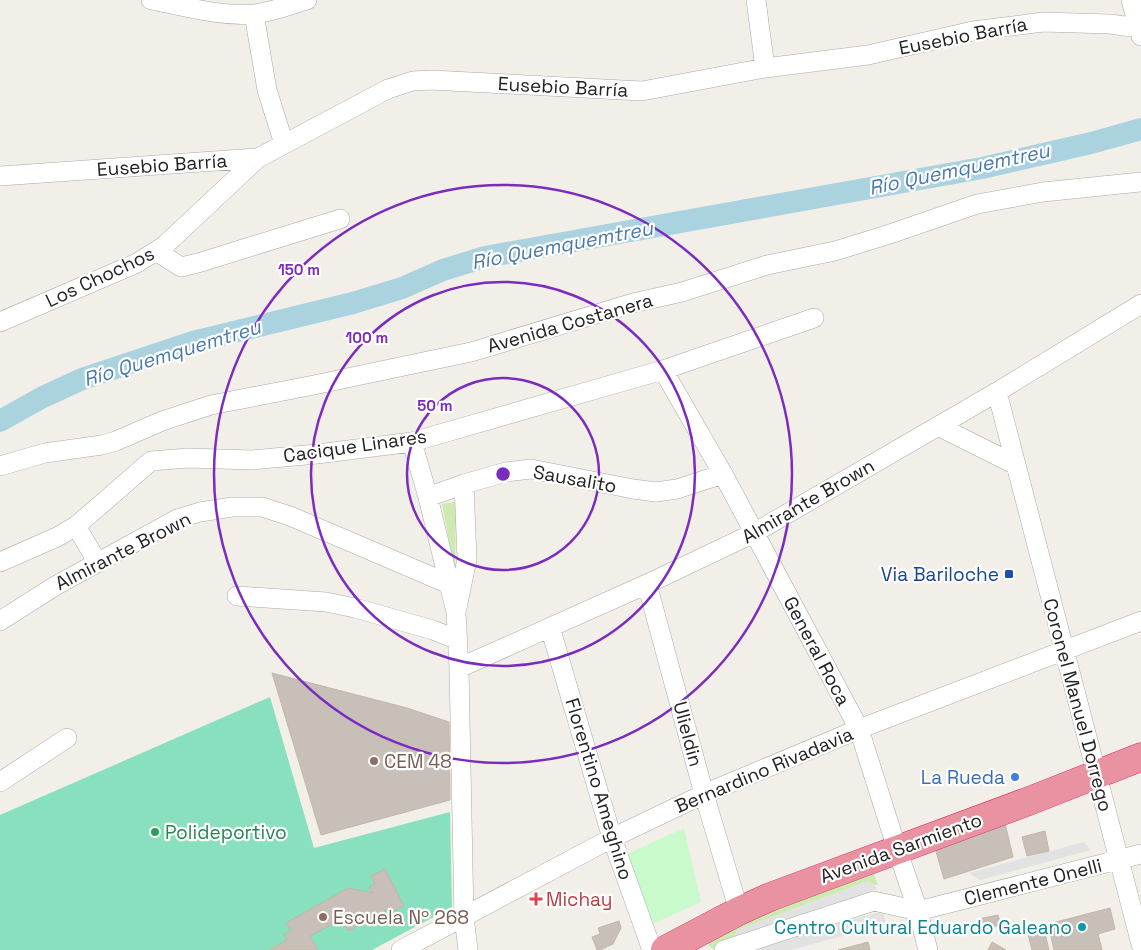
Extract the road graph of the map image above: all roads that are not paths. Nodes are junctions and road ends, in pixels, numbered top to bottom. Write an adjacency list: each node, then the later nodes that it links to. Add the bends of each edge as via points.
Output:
1 (151, 0): 5 (street)
2 (307, 0): 6 (street)
3 (756, 0): 8 (street)
4 (1131, 0): 7 (street)
5 (225, 7): 6 (street)
6 (254, 14): 9 (street, via 267,90)
7 (1140, 32): 8 (street, Eusebio Barría, via 1110,24 1043,22 973,31 868,55)
8 (766, 68): 9 (street, Eusebio Barría, via 642,91 413,81 388,89)
9 (284, 144): 10 (street, Eusebio Barría)
10 (258, 158): 11 (street, Eusebio Barría); 14 (street, Los Chochos)
11 (0, 176)
12 (1141, 182): 21 (street, Avenida Costanera, via 1043,192 977,204 835,251 767,265 472,352 211,405)
13 (340, 219): 14 (street, via 181,267)
14 (156, 251): 17 (street, Los Chochos, via 137,263)
15 (1141, 304): 19 (street, Almirante Brown)
16 (814, 318): 18 (street, Cacique Linares)
17 (0, 322)
18 (663, 370): 22 (street, Cacique Linares); 26 (street, General Roca)
19 (996, 392): 20 (street, Almirante Brown); 24 (street, Coronel Manuel Dorrego)
20 (938, 426): 24 (street); 30 (street, Almirante Brown)
21 (137, 432): 23 (street); 25 (street, Avenida Costanera, via 109,443 45,453)
22 (412, 442): 23 (street, Cacique Linares, via 252,460 188,458); 28 (street)
23 (151, 461): 29 (street)
24 (1016, 465): 41 (street, Coronel Manuel Dorrego)
25 (0, 466)
26 (723, 474): 27 (street, Sausalito, via 677,489 656,492 531,469 506,472); 30 (street, General Roca)
27 (464, 484): 28 (street, Sausalito); 36 (street, via 467,560)
28 (428, 497): 33 (street)
29 (76, 526): 31 (street); 32 (street)
30 (754, 533): 34 (street, Almirante Brown); 43 (street, General Roca)
31 (0, 562)
32 (98, 563): 33 (street, Almirante Brown, via 177,519 232,507 262,507); 37 (street, Almirante Brown)
33 (449, 584): 36 (street)
34 (648, 584): 39 (street, Almirante Brown); 48 (street, Ulieldin)
35 (237, 596): 40 (street, via 326,602 433,630)
36 (456, 612): 40 (street)
37 (0, 621)
38 (1141, 622): 41 (street, Bernardino Rivadavia)
39 (550, 627): 42 (street, Almirante Brown); 49 (street, Florentino Ameghino)
40 (458, 640): 42 (street)
41 (1064, 651): 43 (street, Bernardino Rivadavia); 46 (street, Coronel Manuel Dorrego)
42 (459, 668): 55 (street)
43 (859, 729): 48 (street, Bernardino Rivadavia); 50 (street, General Roca)
44 (67, 738): 47 (street)
45 (1141, 757): 46 (highway, Avenida Sarmiento)
46 (1096, 774): 50 (highway, Avenida Sarmiento); 52 (street, Coronel Manuel Dorrego)
47 (0, 782)
48 (704, 794): 49 (street, Bernardino Rivadavia); 53 (street, Ulieldin)
49 (612, 838): 55 (street, Bernardino Rivadavia); 57 (street, Florentino Ameghino)
50 (897, 849): 53 (highway, Avenida Sarmiento); 54 (street, General Roca)
51 (1140, 855): 52 (street, Clemente Onelli)
52 (1119, 860): 54 (street, Clemente Onelli); 56 (street, Coronel Manuel Dorrego)
53 (739, 911): 57 (highway, Avenida Sarmiento)
54 (918, 911): 60 (street, Clemente Onelli, via 874,901); 61 (street, General Roca)
55 (464, 917): 58 (street, Bernardino Rivadavia); 59 (street)
56 (1141, 944)
57 (667, 949)
58 (401, 950)
59 (468, 950)
60 (724, 950)
61 (928, 950)

